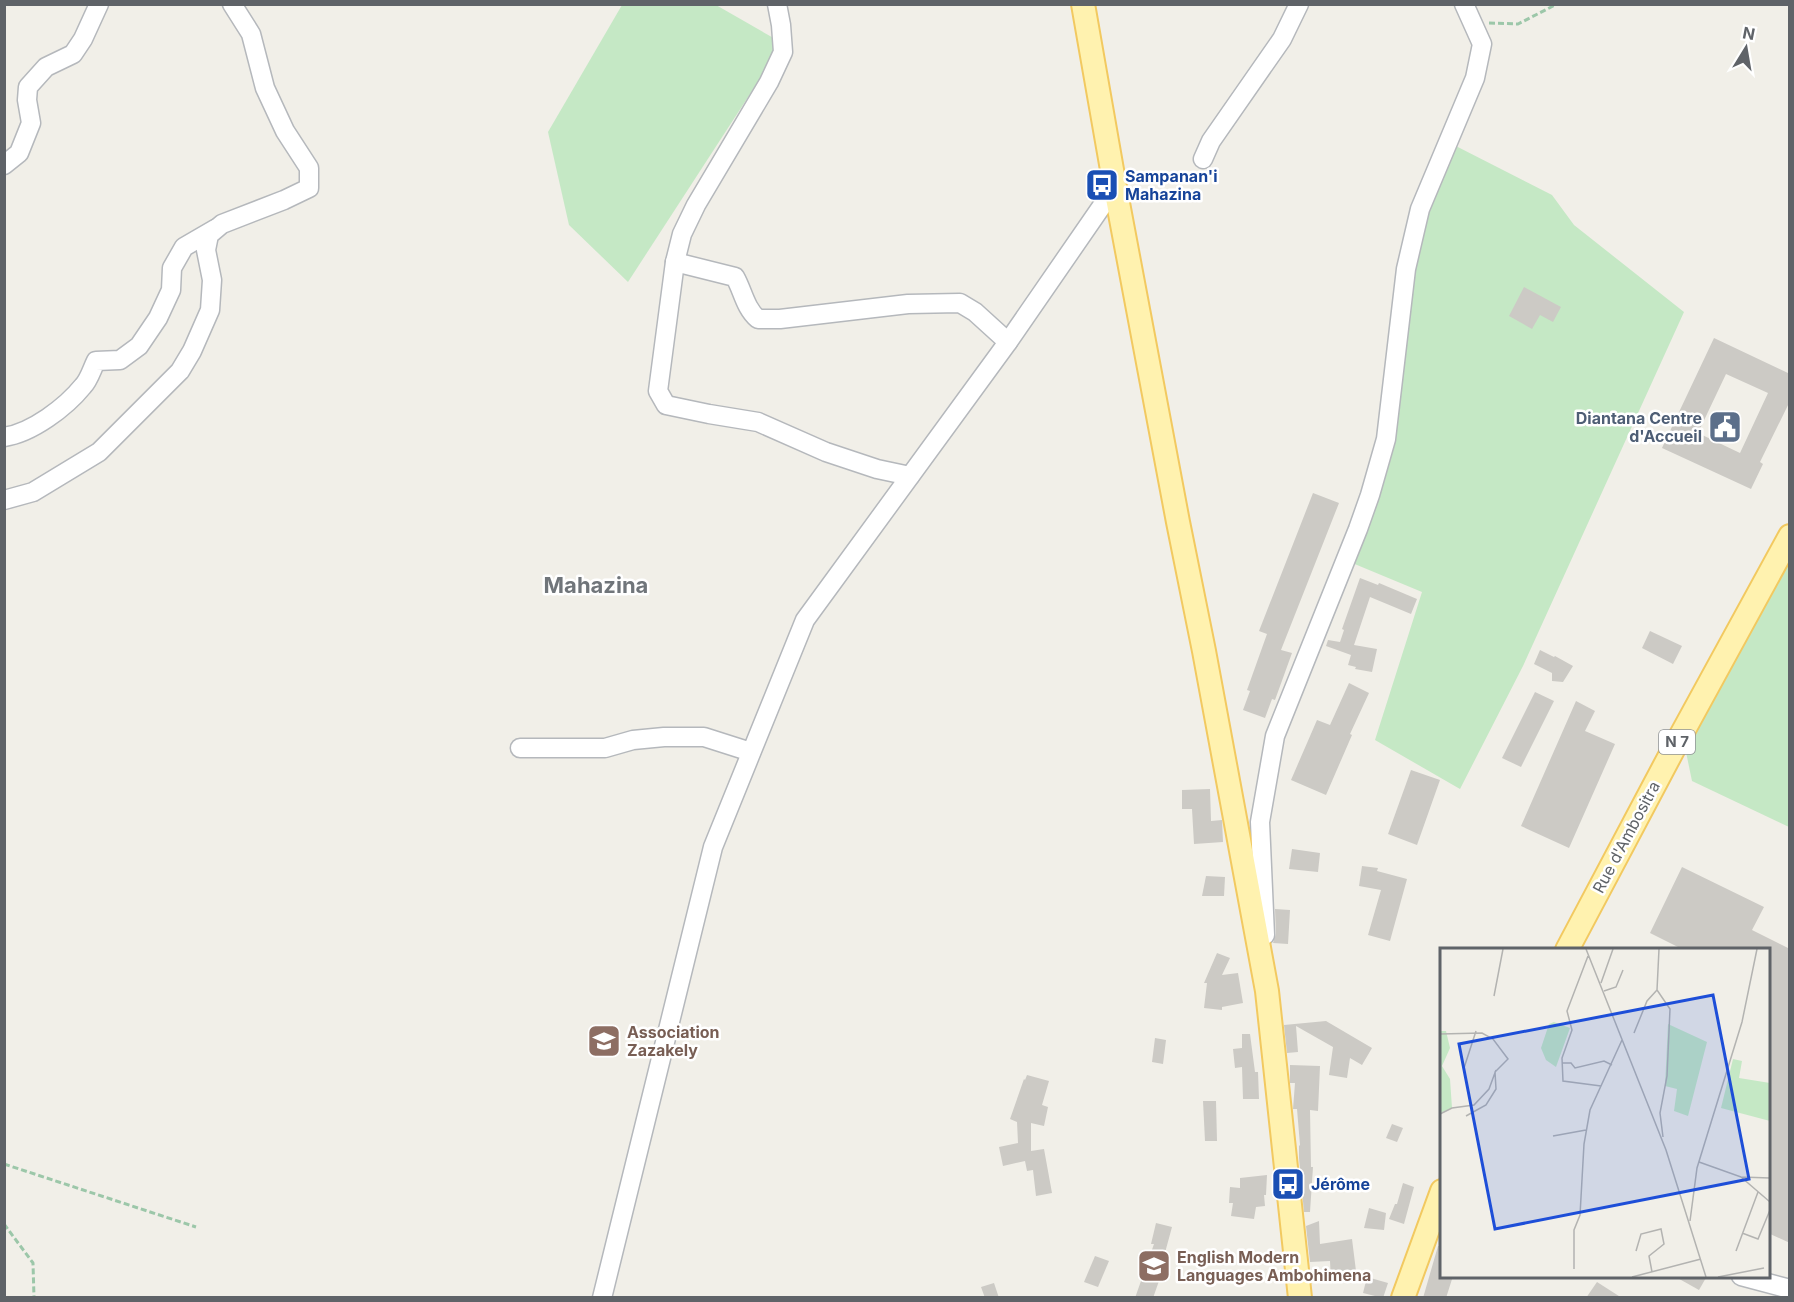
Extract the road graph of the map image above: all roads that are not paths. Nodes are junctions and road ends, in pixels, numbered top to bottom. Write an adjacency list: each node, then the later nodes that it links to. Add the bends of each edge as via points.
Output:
1 (99, 4): 8 (street, via 73,54 46,67 28,87 31,123 19,153)
2 (232, 4): 10 (street, via 251,34 265,88 285,131 309,168 309,188)
3 (777, 4): 11 (street, via 783,52 696,205 682,234)
4 (1083, 4): 9 (main road)
5 (1299, 4): 7 (street, via 1282,39 1211,141)
6 (1464, 4): 20 (street, via 1482,44 1475,78 1420,209 1406,269 1386,439 1358,529 1275,736 1260,822)
7 (1203, 159)
8 (4, 165)
9 (1115, 187): 12 (street); 20 (main road)
10 (217, 228): 13 (street, via 184,247 172,268 171,290 139,346 120,360 96,361 85,385 57,412 16,435); 15 (street, via 209,235 207,250 212,280 210,310 180,371 99,452 33,492)
11 (675, 262): 12 (street, via 735,277 749,311 758,319 908,304 960,303); 14 (street, via 658,390 666,405 758,422 826,452)
12 (1008, 342): 14 (street)
13 (4, 437)
14 (910, 476): 18 (street, via 805,620)
15 (4, 500)
16 (1790, 536): 19 (main road, Rue d'Ambositra / N 7)
17 (519, 748): 18 (street, via 605,748 633,740 704,737)
18 (751, 752): 25 (street, via 712,847)
19 (1568, 948)
20 (1267, 991): 26 (main road)
21 (1440, 1196): 27 (main road)
22 (1742, 1278): 28 (street)
23 (1745, 1278): 24 (street)
24 (1790, 1289)
25 (602, 1298)
26 (1300, 1298)
27 (1403, 1298)
28 (1757, 1298)

